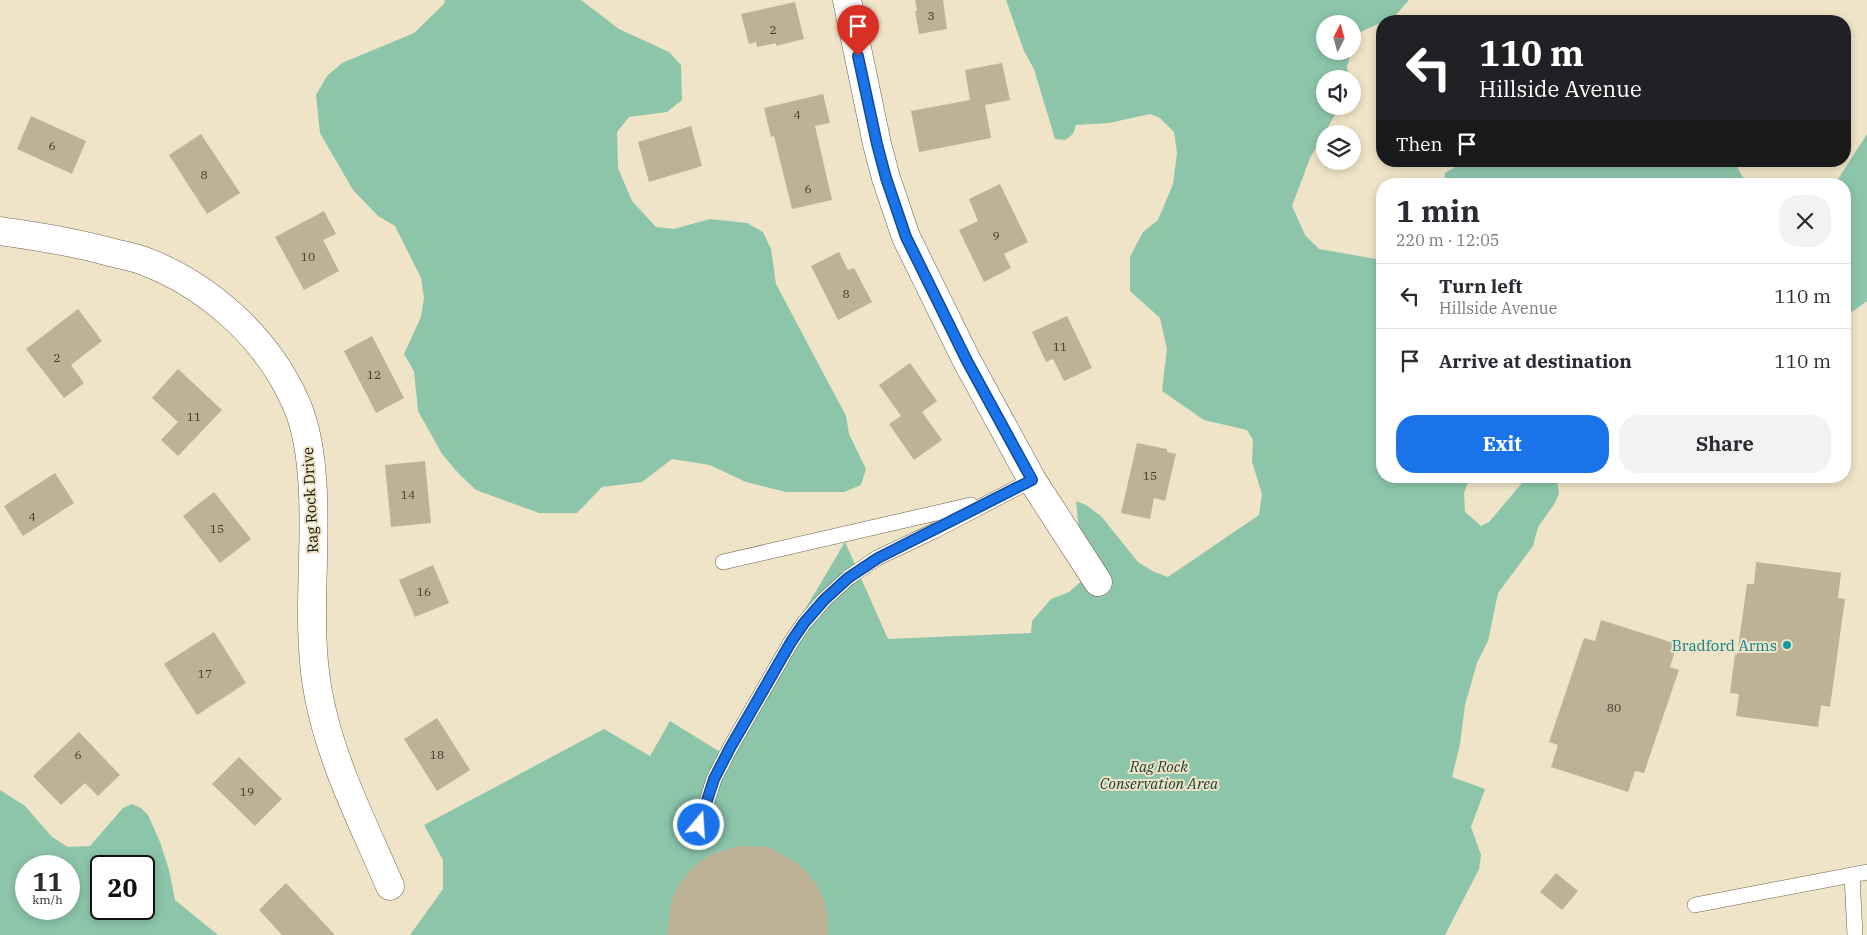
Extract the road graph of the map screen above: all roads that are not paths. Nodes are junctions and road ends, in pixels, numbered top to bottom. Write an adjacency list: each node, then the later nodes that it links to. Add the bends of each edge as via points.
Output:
1 (847, 0): 3 (street, via 877,144 906,237 967,361)
2 (0, 231): 9 (street, Rag Rock Drive, via 97,248 143,260 178,277 214,300 247,329 284,381 303,424 312,478 311,624 318,693 331,743)
3 (1032, 480): 4 (lane); 6 (street)
4 (994, 500): 5 (lane); 7 (lane, via 878,558 848,578 824,600 791,642 730,748 714,779)
5 (723, 562)
6 (1098, 582)
7 (694, 839)
8 (1860, 873): 10 (lane); 11 (lane)
9 (390, 886)
10 (1695, 905)
11 (1855, 935)

